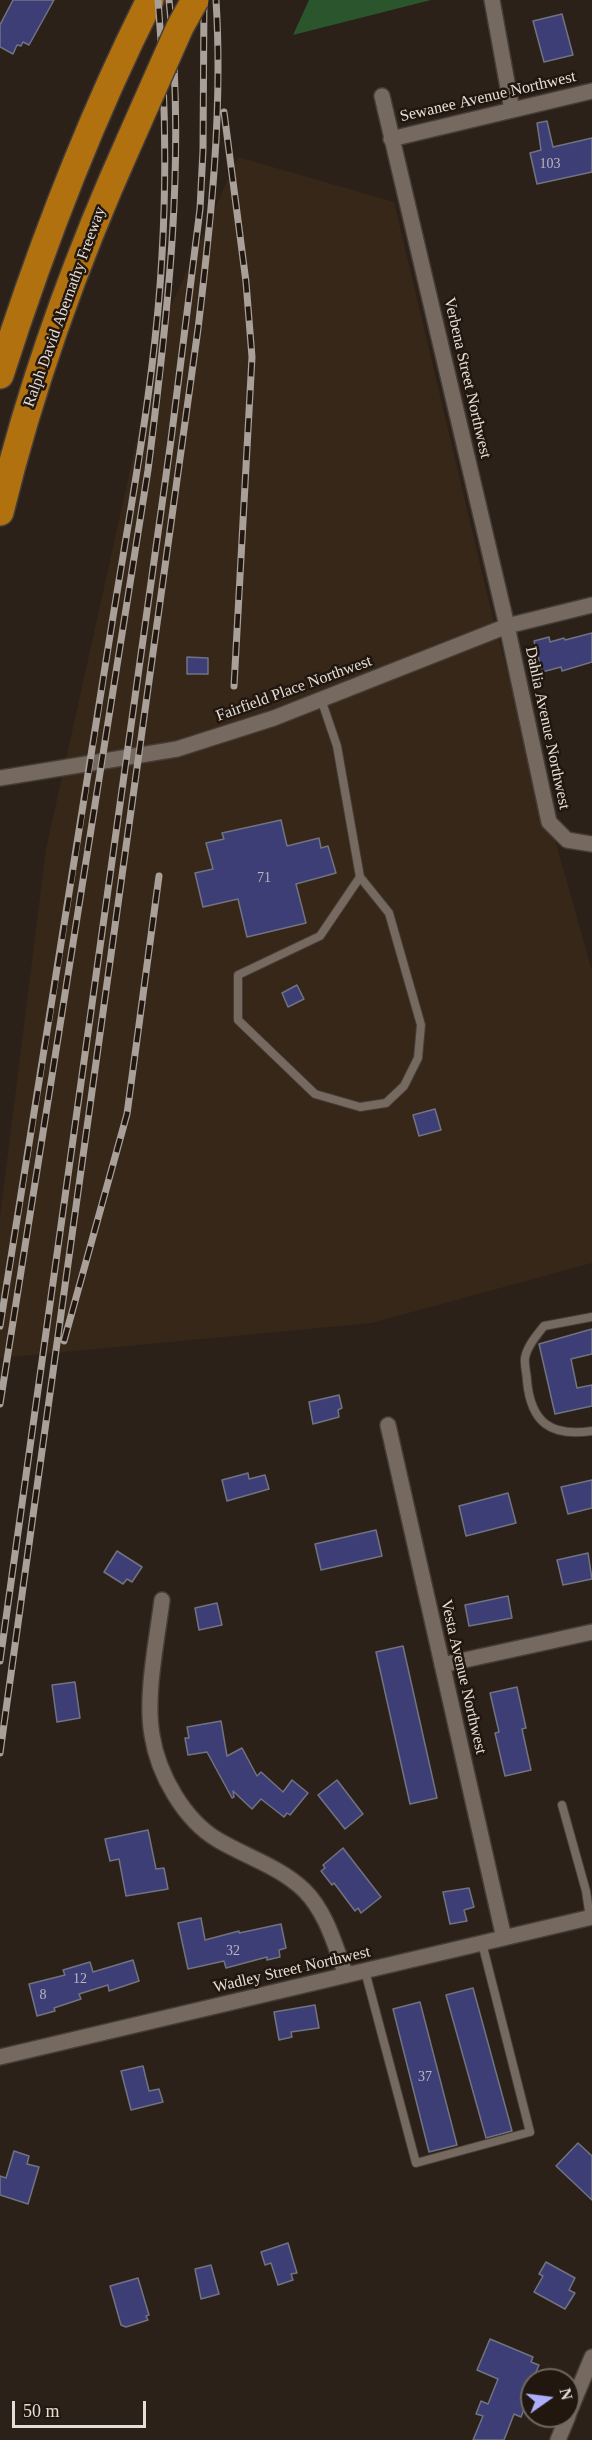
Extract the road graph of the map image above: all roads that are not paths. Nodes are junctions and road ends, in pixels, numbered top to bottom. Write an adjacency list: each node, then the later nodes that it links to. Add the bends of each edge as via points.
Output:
1 (150, 0): 8 (highway, via 67,183)
2 (195, 0): 9 (highway, Ralph David Abernathy Freeway, bridge, via 130,140 55,325 30,398)
3 (492, 0): 6 (street)
4 (592, 91): 6 (street, Sewanee Avenue Northwest)
5 (382, 96): 7 (street, Verbena Street Northwest)
6 (512, 110): 7 (street, Sewanee Avenue Northwest)
7 (391, 139): 11 (street, Verbena Street Northwest)
8 (0, 375)
9 (0, 512)
10 (592, 605): 11 (street, Fairfield Place Northwest)
11 (507, 626): 12 (street, Fairfield Place Northwest); 14 (street, Dahlia Avenue Northwest, via 549,822 567,840)
12 (321, 699): 13 (street, Fairfield Place Northwest, via 177,749); 15 (lane, via 337,746)
13 (0, 778)
14 (592, 844)
15 (360, 877): 15 (lane, via 320,936 238,975 238,1020 315,1094 360,1107 386,1103 404,1086 418,1058 421,1025 389,913)
16 (592, 1317): 18 (lane, via 544,1326 525,1358 528,1394 537,1418 547,1427 574,1434)
17 (388, 1425): 21 (street, Vesta Avenue Northwest)
18 (592, 1431)
19 (162, 1600): 27 (street, via 151,1704 152,1735 163,1775 185,1811 216,1839 280,1871 305,1891 326,1920)
20 (592, 1632): 21 (street)
21 (442, 1665): 24 (street, Vesta Avenue Northwest)
22 (562, 1805): 23 (lane)
23 (591, 1917): 24 (street, Wadley Street Northwest)
24 (504, 1938): 25 (street, Wadley Street Northwest)
25 (482, 1943): 26 (street, Wadley Street Northwest); 26 (lane, via 530,2132 416,2163)
26 (364, 1971): 27 (street, Wadley Street Northwest)
27 (346, 1976): 28 (street, Wadley Street Northwest)
28 (0, 2057)
29 (592, 2356): 30 (street)
30 (580, 2386)

